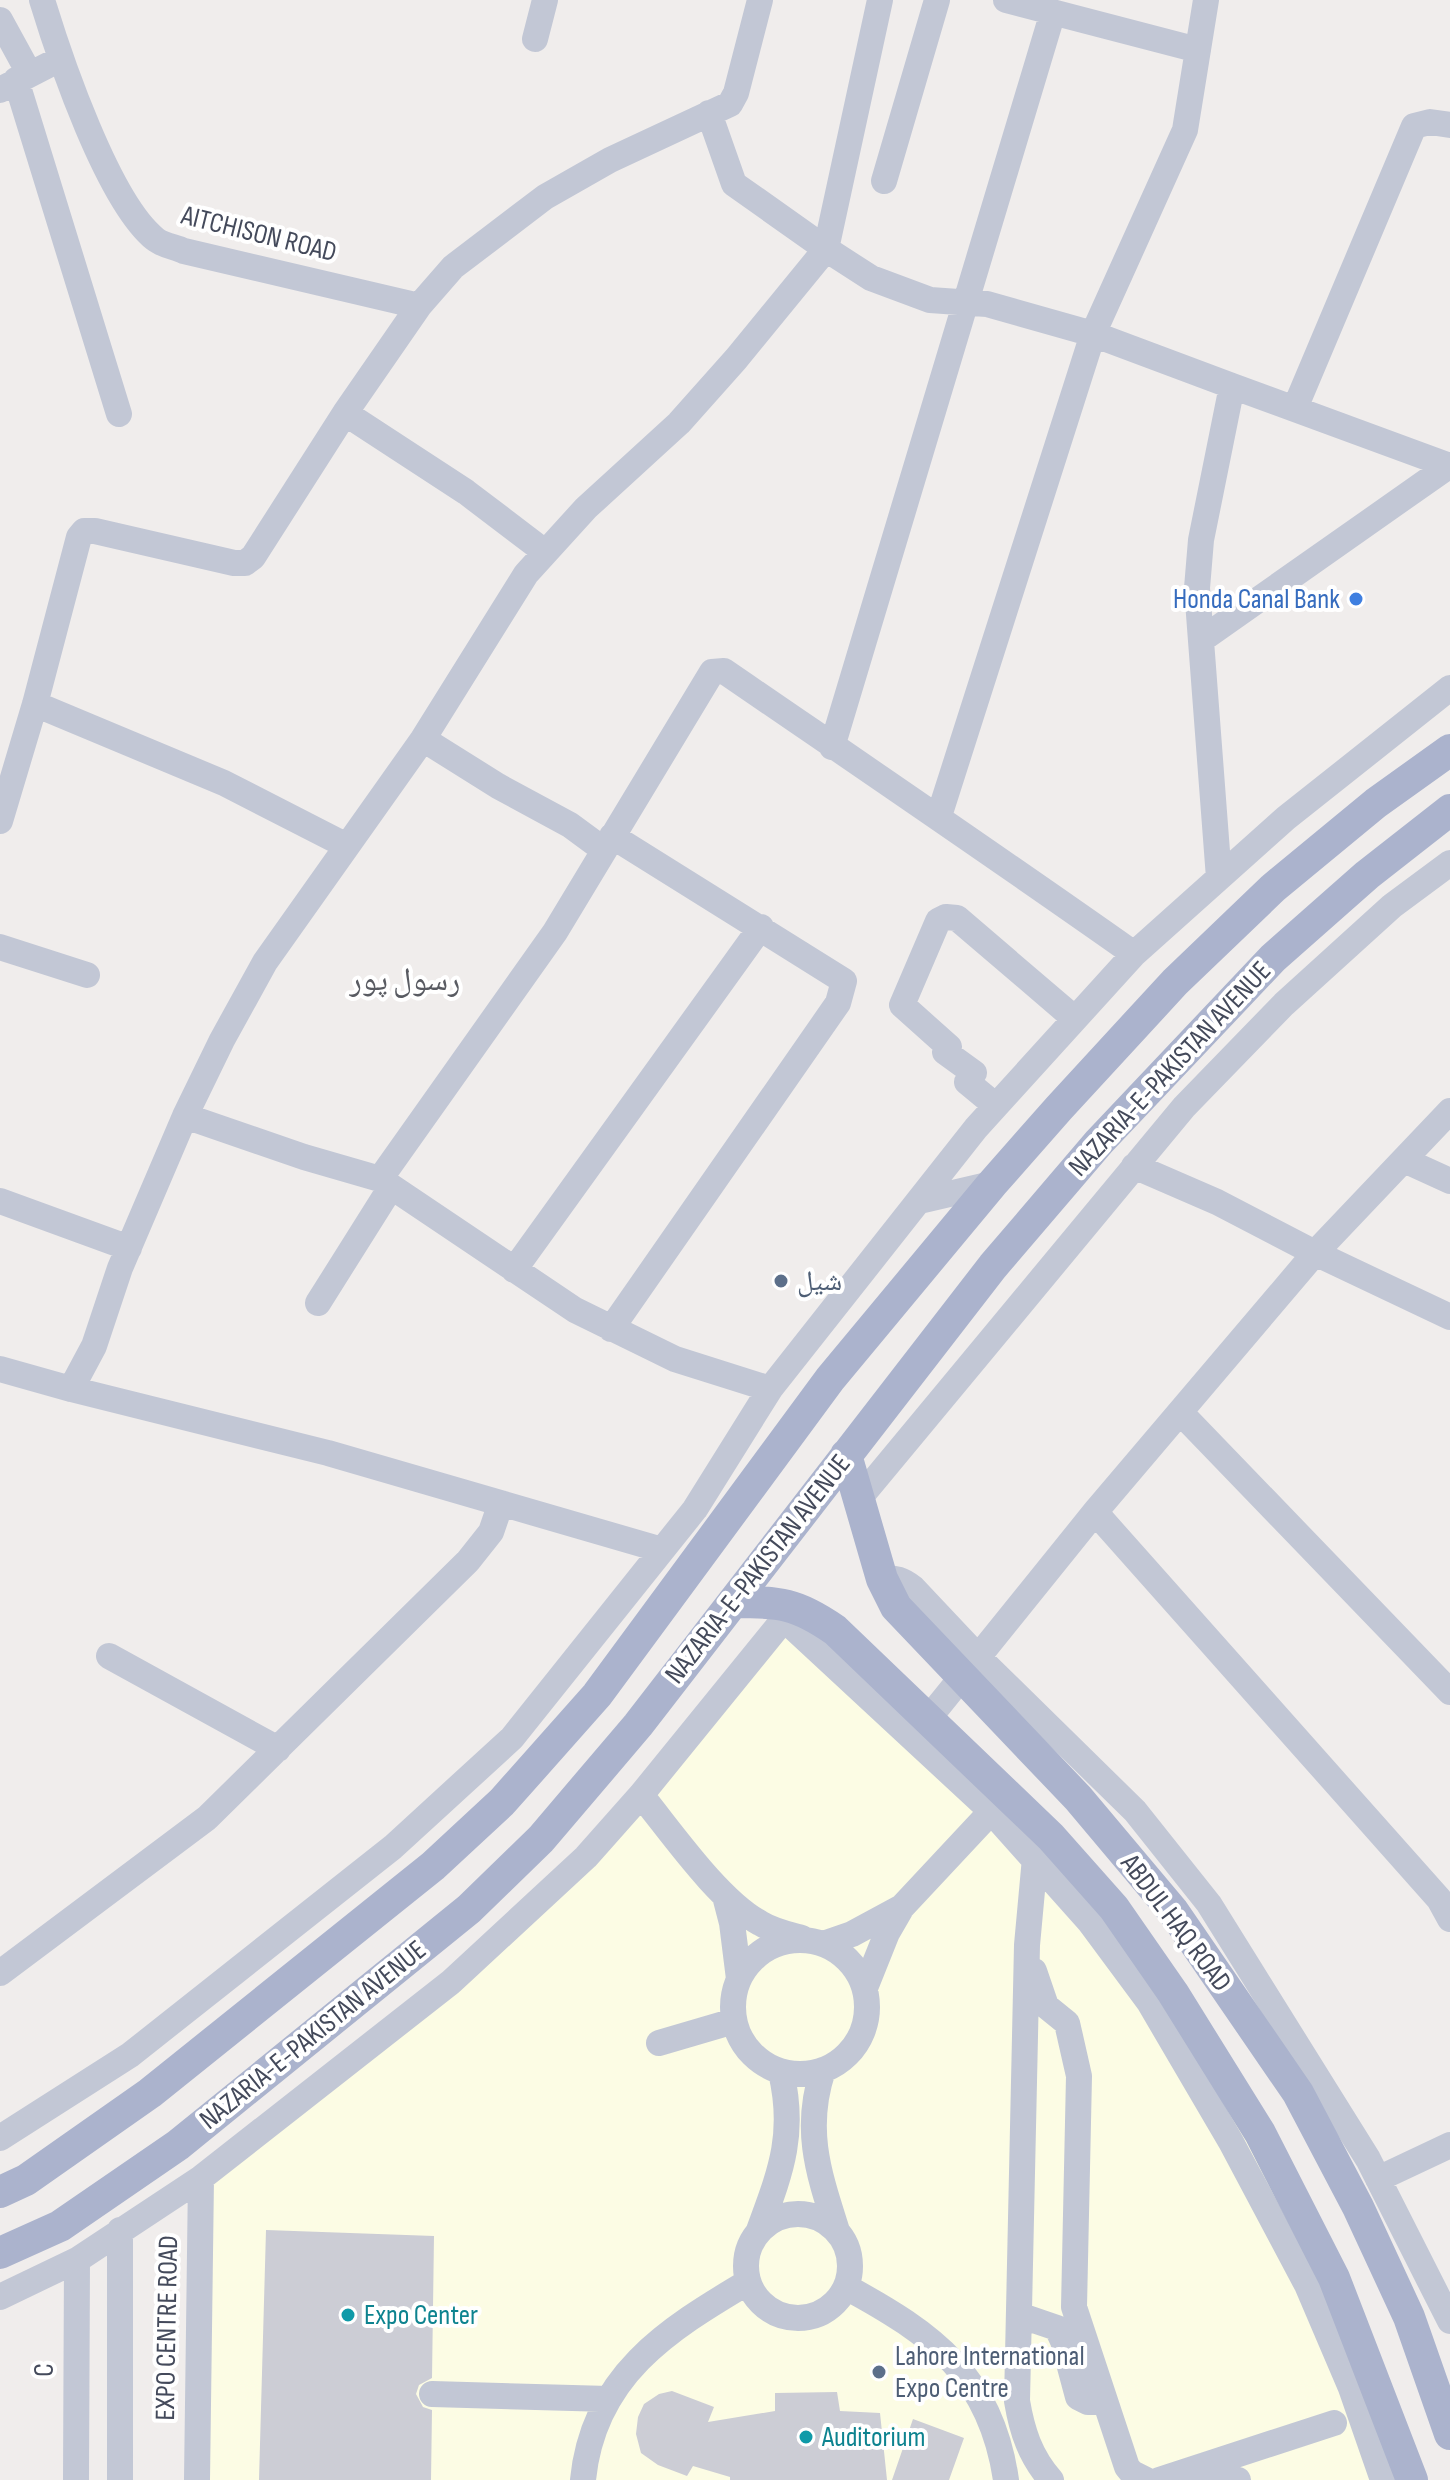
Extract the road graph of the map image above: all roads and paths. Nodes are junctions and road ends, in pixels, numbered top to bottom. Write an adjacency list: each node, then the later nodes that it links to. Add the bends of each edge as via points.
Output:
1 (42, 0): 12 (street, AITCHISON ROAD)
2 (545, 0): 10 (street)
3 (760, 0): 14 (street, via 736,93 730,104)
4 (880, 0): 17 (street)
5 (937, 0): 16 (street)
6 (1006, 0): 8 (street)
7 (1206, 0): 11 (street)
8 (1053, 12): 11 (street); 18 (street)
9 (0, 20): 13 (street)
10 (535, 39)
11 (1198, 50): 20 (street, via 1185,130)
12 (60, 59): 13 (street); 19 (street, AITCHISON ROAD, via 127,206 156,240)
13 (15, 81): 24 (street)
14 (709, 113): 17 (street, via 734,184); 19 (street, via 545,197 453,267)
15 (1450, 125): 22 (street, via 1414,126)
16 (884, 181)
17 (826, 249): 18 (street, via 871,278 930,300); 26 (street, via 679,423)
18 (967, 302): 20 (street); 31 (street)
19 (419, 306): 23 (street)
20 (1093, 334): 21 (street); 34 (street)
21 (1232, 386): 22 (street); 27 (street, via 1201,540)
22 (1295, 408): 25 (street)
23 (345, 413): 26 (street, via 466,492); 29 (street, via 245,563 84,531)
24 (119, 414)
25 (1450, 466): 27 (street)
26 (545, 552): 30 (street)
27 (1201, 640): 40 (street)
28 (1450, 688): 40 (street)
29 (35, 704): 35 (street); 37 (street, via 224,783)
30 (423, 739): 36 (street, via 498,786); 37 (street)
31 (832, 747): 34 (street); 36 (street, via 724,671 712,672)
32 (1450, 750): 54 (main road, NAZARIA-E-PAKISTAN AVENUE, via 1273,888 1175,982)
33 (1450, 810): 39 (main road, NAZARIA-E-PAKISTAN AVENUE)
34 (939, 816): 44 (street)
35 (0, 821)
36 (608, 843): 42 (street); 53 (street, via 555,932 470,1048)
37 (347, 846): 49 (street, via 265,962)
38 (1450, 863): 41 (street)
39 (1367, 875): 41 (street); 67 (main road, NAZARIA-E-PAKISTAN AVENUE, via 1273,958 1099,1142 993,1266)
40 (1219, 878): 44 (street)
41 (1392, 906): 51 (street, via 1284,1004)
42 (761, 927): 59 (street); 62 (street, via 844,981 844,987 838,1003)
43 (0, 947): 45 (street)
44 (1134, 954): 46 (street)
45 (87, 975)
46 (1075, 1019): 47 (street); 47 (street, via 957,918 938,921 902,1005 949,1047 945,1052 974,1073 967,1082)
47 (996, 1106): 56 (street)
48 (1450, 1111): 50 (street)
49 (185, 1116): 53 (street); 57 (street)
50 (1404, 1160): 52 (street); 58 (street)
51 (1134, 1166): 58 (street); 69 (street)
52 (1450, 1181)
53 (386, 1183): 59 (street); 60 (street)
54 (992, 1184): 56 (street); 68 (main road, NAZARIA-E-PAKISTAN AVENUE, via 830,1379)
55 (0, 1201): 57 (street)
56 (919, 1201): 65 (street)
57 (129, 1248): 64 (street, via 94,1346)
58 (1315, 1253): 61 (street); 66 (street)
59 (514, 1270): 62 (street)
60 (318, 1303)
61 (1450, 1317)
62 (611, 1329): 65 (street, via 675,1359)
63 (0, 1369): 64 (street)
64 (71, 1389): 70 (street)
65 (770, 1389): 68 (street)
66 (1180, 1412): 71 (street); 77 (street)
67 (846, 1455): 69 (main road, ABDUL HAQ ROAD); 73 (main road, NAZARIA-E-PAKISTAN AVENUE)
68 (726, 1490): 72 (street); 99 (main road, NAZARIA-E-PAKISTAN AVENUE, via 597,1695 502,1802 433,1866 150,2093 26,2180)
69 (858, 1500): 76 (main road, ABDUL HAQ ROAD, via 896,1607)
70 (501, 1503): 72 (street); 79 (street, via 491,1532 468,1561)
71 (1095, 1512): 76 (street); 84 (street)
72 (662, 1550): 95 (street, via 512,1738 393,1847 130,2055)
73 (734, 1602): 74 (main road, ABDUL HAQ ROAD); 103 (main road, NAZARIA-E-PAKISTAN AVENUE, via 541,1839 469,1909 178,2145 60,2226)
74 (787, 1612): 78 (main road, ABDUL HAQ ROAD, via 813,1615 835,1630); 80 (street); 81 (street)
75 (109, 1656): 79 (street)
76 (971, 1666): 78 (street); 98 (street, via 1135,1811 1209,1904); 115 (main road, ABDUL HAQ ROAD, via 1173,1911 1298,2093 1409,2317)
77 (1450, 1692)
78 (928, 1719): 81 (main road, ABDUL HAQ ROAD)
79 (278, 1749): 88 (street, via 207,1818)
80 (641, 1795): 83 (street); 97 (street, via 586,1857 451,1982)
81 (999, 1802): 82 (main road, ABDUL HAQ ROAD); 85 (street)
82 (1043, 1847): 87 (street); 126 (street, via 1149,2002 1231,2142 1307,2285); 127 (main road, ABDUL HAQ ROAD, via 1122,1920 1260,2133 1334,2278)
83 (725, 1896): 86 (street, via 760,1923); 89 (street)
84 (1446, 1904)
85 (902, 1907): 86 (street, via 878,1922); 90 (street)
86 (814, 1941): 89 (street, via 768,1947); 90 (street, via 854,1966)
87 (1027, 1957): 108 (street); 112 (street, via 1046,2006 1067,2023 1079,2076 1074,2307)
88 (0, 1973)
89 (739, 1979): 91 (street)
90 (865, 1988): 93 (street, via 867,2014 860,2038 844,2058)
91 (734, 2021): 92 (street); 94 (street, via 746,2047)
92 (659, 2043)
93 (823, 2070): 94 (street); 101 (street, via 815,2094 813,2132)
94 (781, 2072): 102 (street, via 788,2133)
95 (0, 2138)
96 (1450, 2145): 98 (street)
97 (201, 2178): 100 (street); 119 (street, EXPO CENTRE ROAD)
98 (1378, 2179): 109 (street)
99 (0, 2192)
100 (120, 2230): 104 (street); 118 (street)
101 (837, 2231): 102 (street, via 812,2216 797,2214 769,2223); 106 (street, via 850,2258)
102 (758, 2233): 105 (street, via 747,2256)
103 (0, 2253)
104 (77, 2260): 107 (street); 117 (street, C)
105 (748, 2282): 106 (street, via 763,2306 788,2318 828,2309); 111 (street, via 658,2340)
106 (846, 2287): 114 (street, via 921,2332 950,2357)
107 (0, 2297)
108 (1019, 2315): 112 (street, via 1057,2328 1078,2397); 114 (street, via 1017,2401)
109 (1450, 2321)
110 (432, 2394): 111 (street)
111 (609, 2399): 120 (street, via 594,2431)
112 (1105, 2402): 123 (street, via 1127,2467)
113 (1334, 2423): 116 (street)
114 (1009, 2431): 121 (street); 122 (street, via 1028,2447)
115 (1450, 2434)
116 (1191, 2470): 124 (street); 125 (street)
117 (76, 2480)
118 (120, 2480)
119 (197, 2480)
120 (583, 2480)
121 (1006, 2480)
122 (1051, 2480)
123 (1146, 2480)
124 (1159, 2480)
125 (1238, 2480)
126 (1383, 2480)
127 (1412, 2480)

